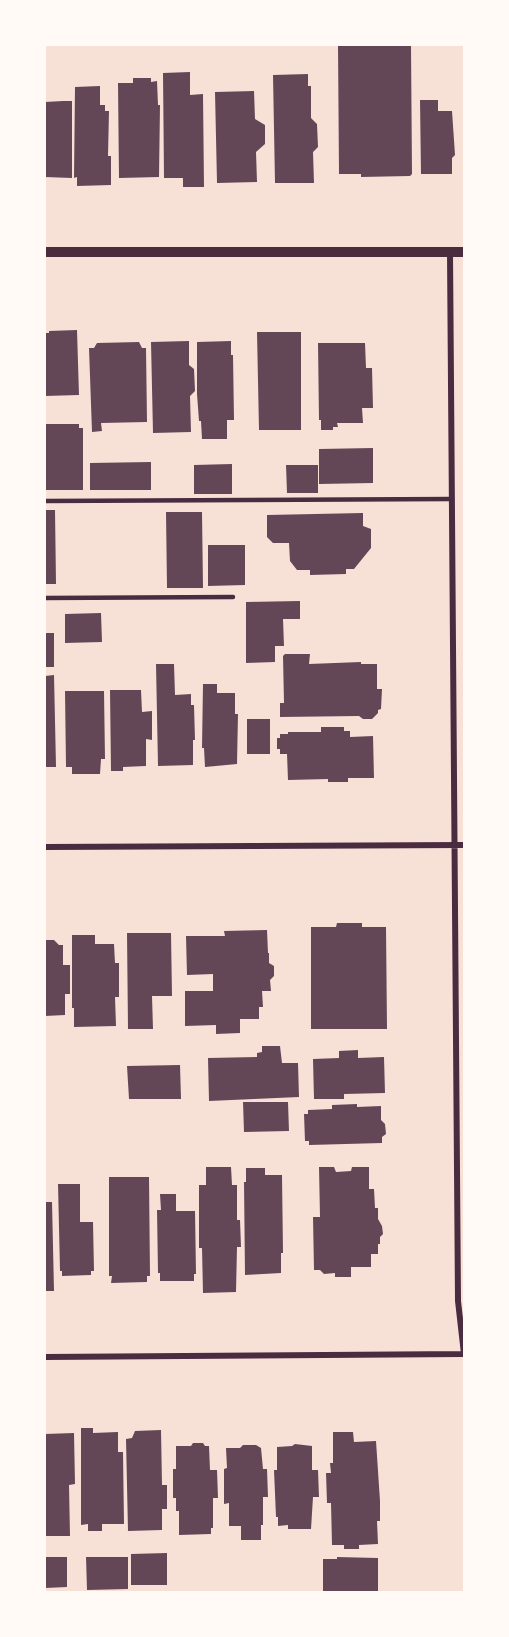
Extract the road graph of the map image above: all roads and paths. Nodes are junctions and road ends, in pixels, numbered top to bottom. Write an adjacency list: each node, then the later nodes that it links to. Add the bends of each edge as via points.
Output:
1 (45, 252): 3 (street)
2 (464, 252): 3 (street)
3 (450, 253): 4 (street)
4 (452, 499): 5 (lane); 8 (street)
5 (45, 501)
6 (233, 597): 7 (lane)
7 (45, 598)
8 (455, 845): 9 (street); 10 (street); 11 (street, via 458,1301)
9 (464, 845)
10 (45, 847)
11 (464, 1354): 12 (street)
12 (45, 1357)

